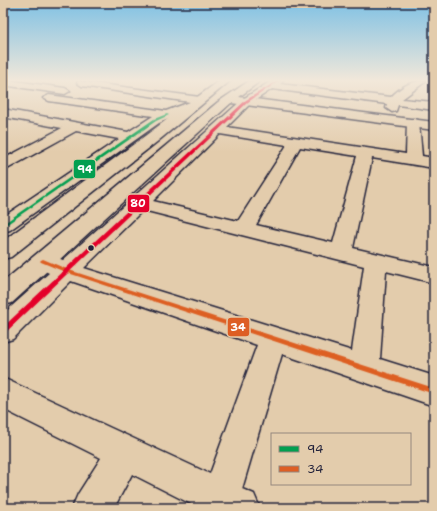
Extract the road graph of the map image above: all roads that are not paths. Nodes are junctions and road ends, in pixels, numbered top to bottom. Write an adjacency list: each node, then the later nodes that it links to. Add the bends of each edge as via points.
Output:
1 (85, 105): 10 (street)
2 (191, 105): 10 (street)
3 (194, 105): 29 (street)
4 (225, 105): 9 (street)
5 (242, 105): 17 (street)
6 (326, 105): 14 (street)
7 (333, 105): 11 (street)
8 (392, 105): 11 (street)
9 (215, 110): 17 (street, via 220,119); 32 (street)
10 (168, 115): 18 (street, via 155,120)
11 (392, 116): 13 (street)
12 (8, 117): 15 (street, via 27,112)
13 (434, 121)
14 (413, 123): 16 (street); 21 (street)
15 (74, 126): 18 (street); 23 (street)
16 (434, 126)
17 (219, 130): 19 (street); 24 (street)
18 (131, 137): 26 (street)
19 (296, 141): 20 (street); 28 (street)
20 (366, 152): 21 (street); 30 (street)
21 (414, 160): 22 (street)
22 (434, 163)
23 (3, 165)
24 (140, 203): 28 (street); 32 (street)
25 (3, 206): 26 (street)
26 (23, 212): 27 (street)
27 (3, 226)
28 (244, 228): 30 (street)
29 (3, 252)
30 (340, 252): 31 (street)
31 (376, 261): 33 (street); 37 (street)
32 (55, 266): 34 (street); 35 (street); 36 (street)
33 (434, 275)
34 (3, 296)
35 (3, 331)
36 (273, 339): 37 (street); 41 (street)
37 (364, 368): 38 (street)
38 (434, 391)
39 (3, 393): 40 (street)
40 (125, 452): 41 (street); 42 (street)
41 (230, 503)
42 (92, 508)

